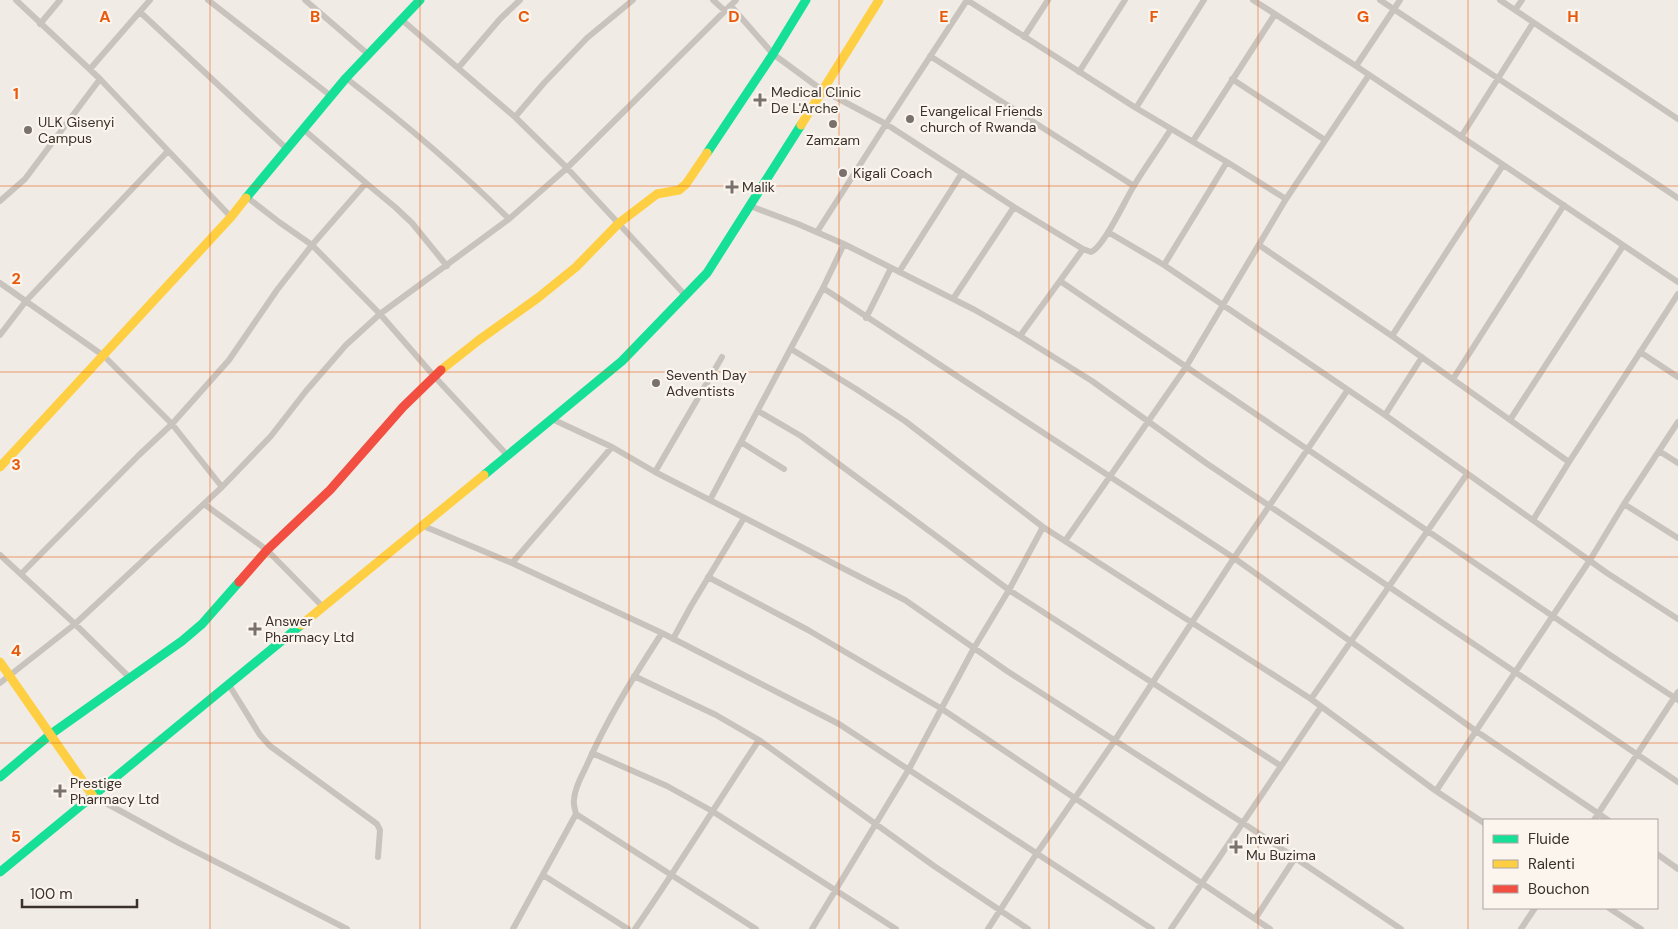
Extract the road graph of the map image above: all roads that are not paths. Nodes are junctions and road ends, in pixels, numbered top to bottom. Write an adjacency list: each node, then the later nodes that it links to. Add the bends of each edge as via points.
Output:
1 (16, 0): 30 (street)
2 (60, 0): 30 (street)
3 (150, 0): 26 (street)
4 (208, 0): 45 (street)
5 (420, 0): 28 (street)
6 (520, 0): 36 (street)
7 (633, 0): 47 (street, via 587,38)
8 (713, 0): 25 (street)
9 (736, 0): 22 (street)
10 (806, 0): 32 (street)
11 (879, 0): 44 (street)
12 (967, 0): 31 (street); 34 (street)
13 (1048, 0): 31 (street)
14 (1125, 0): 38 (street)
15 (1204, 0): 46 (street)
16 (1253, 0): 27 (street)
17 (1380, 0): 23 (street)
18 (1400, 0): 23 (street)
19 (1500, 0): 24 (street)
20 (1522, 0): 24 (street)
21 (308, 1): 33 (street)
22 (731, 6): 25 (street); 32 (street)
23 (1394, 9): 35 (street); 40 (street)
24 (1515, 10): 29 (street)
25 (725, 11): 59 (street)
26 (140, 12): 37 (street); 55 (street)
27 (1275, 14): 35 (street); 43 (street)
28 (402, 20): 33 (street); 36 (street)
29 (1533, 23): 40 (street); 48 (street)
30 (40, 24): 37 (street)
31 (1024, 37): 38 (street)
32 (773, 54): 44 (street); 72 (street, via 686,184 679,190 657,194)
33 (368, 55): 41 (street)
34 (930, 56): 49 (street); 62 (street)
35 (1356, 66): 39 (street)
36 (459, 67): 47 (street)
37 (90, 68): 42 (street)
38 (1079, 72): 46 (street)
39 (1369, 75): 52 (street); 53 (street)
40 (1498, 77): 52 (street); 64 (street)
41 (346, 78): 45 (street); 71 (street, via 426,142)
42 (100, 79): 56 (street); 66 (street, via 25,178)
43 (1232, 79): 53 (street); 54 (street)
44 (822, 90): 49 (street); 68 (street)
45 (331, 96): 50 (street)
46 (1136, 108): 51 (street)
47 (515, 116): 59 (street)
48 (1678, 119)
49 (886, 124): 60 (street); 73 (street)
50 (303, 129): 55 (street); 61 (street)
51 (1171, 129): 54 (street); 62 (street)
52 (1461, 137): 58 (street)
53 (1325, 140): 65 (street)
54 (1193, 141): 57 (street)
55 (288, 149): 63 (street)
56 (168, 151): 70 (street); 91 (street)
57 (1227, 162): 65 (street); 80 (street)
58 (1503, 165): 67 (street); 97 (street)
59 (567, 168): 71 (street); 72 (street)
60 (962, 173): 69 (street); 83 (street)
61 (366, 183): 76 (street); 81 (street, via 412,223)
62 (1134, 186): 74 (street)
63 (248, 198): 70 (street); 76 (street)
64 (1678, 198)
65 (1286, 199): 77 (street)
66 (0, 202)
67 (1564, 205): 78 (street); 106 (street)
68 (750, 206): 73 (street); 89 (street, via 707,273)
69 (1014, 207): 79 (street); 90 (street)
70 (231, 217): 100 (street)
71 (509, 218): 81 (street)
72 (619, 223): 89 (street); 104 (street, via 576,267)
73 (818, 232): 75 (street)
74 (1108, 232): 79 (street, via 1096,250); 80 (street)
75 (844, 244): 82 (street); 87 (street)
76 (312, 245): 93 (street); 114 (street, via 229,360)
77 (1259, 245): 92 (street); 97 (street)
78 (1623, 246): 85 (street); 111 (street)
79 (1083, 249): 84 (street)
80 (1164, 265): 92 (street)
81 (447, 266): 93 (street)
82 (891, 268): 83 (street); 94 (street)
83 (899, 272): 90 (street)
84 (1060, 281): 96 (street); 103 (street)
85 (1678, 282)
86 (0, 283): 91 (street)
87 (823, 288): 94 (street); 98 (street)
88 (1678, 294): 99 (street)
89 (686, 296): 110 (street, via 622,361)
90 (953, 299): 96 (street)
91 (26, 301): 95 (street); 100 (street)
92 (1224, 306): 103 (street); 107 (street)
93 (380, 314): 104 (street); 127 (street, via 346,345 271,436)
94 (866, 318): 126 (street)
95 (0, 335)
96 (1020, 336): 112 (street, via 1092,381)
97 (1392, 336): 102 (street)
98 (791, 350): 108 (street); 135 (street, via 905,421)
99 (1640, 352): 105 (street); 120 (street)
100 (104, 356): 114 (street); 122 (street)
101 (722, 357): 124 (street)
102 (1422, 357): 106 (street); 109 (street)
103 (1186, 367): 112 (street); 117 (street)
104 (434, 376): 119 (street); 139 (street, via 402,407 330,490)
105 (1678, 377)
106 (1453, 379): 111 (street)
107 (1348, 391): 109 (street); 117 (street)
108 (758, 411): 115 (street); 147 (street, via 801,436)
109 (1385, 415): 125 (street)
110 (552, 419): 116 (street); 119 (street)
111 (1510, 420): 120 (street)
112 (1148, 422): 126 (street); 131 (street)
113 (1678, 422): 118 (street)
114 (172, 424): 127 (street); 144 (street)
115 (741, 442): 123 (street); 128 (street)
116 (612, 447): 124 (street); 143 (street)
117 (1308, 449): 131 (street); 136 (street)
118 (1659, 451): 121 (street); 130 (street)
119 (508, 456): 134 (street)
120 (1569, 462): 133 (street)
121 (1678, 463)
122 (0, 467)
123 (784, 469)
124 (655, 472): 128 (street)
125 (1468, 474): 133 (street); 136 (street)
126 (1110, 477): 138 (street); 141 (street)
127 (222, 487): 129 (street)
128 (710, 500): 132 (street)
129 (204, 504): 139 (street); 151 (street)
130 (1624, 504): 137 (street); 142 (street)
131 (1270, 505): 141 (street); 146 (street)
132 (744, 518): 145 (street); 156 (street, via 888,590)
133 (1533, 520): 142 (street)
134 (421, 525): 143 (street); 148 (street)
135 (1043, 527): 138 (street); 147 (street)
136 (1428, 530): 146 (street); 149 (street)
137 (1678, 538)
138 (1065, 542): 152 (street)
139 (267, 550): 148 (street); 161 (street, via 202,624)
140 (0, 555): 144 (street)
141 (1234, 558): 152 (street); 155 (street)
142 (1590, 560): 149 (street); 150 (street)
143 (512, 562): 153 (street)
144 (21, 574): 151 (street)
145 (708, 577): 154 (street); 168 (street, via 808,630)
146 (1389, 586): 155 (street); 158 (street)
147 (1009, 590): 156 (street); 163 (street)
148 (323, 606): 164 (street)
149 (1552, 616): 158 (street); 165 (street)
150 (1678, 619)
151 (75, 624): 159 (street); 161 (street)
152 (1191, 624): 163 (street); 166 (street)
153 (662, 633): 154 (street); 160 (street)
154 (673, 639): 176 (street, via 839,724)
155 (1350, 642): 166 (street); 169 (street)
156 (974, 648): 168 (street); 172 (street)
157 (0, 662): 159 (street)
158 (1515, 671): 169 (street); 174 (street)
159 (9, 674): 162 (street); 170 (street)
160 (634, 676): 171 (street, via 716,715); 173 (street)
161 (130, 678): 170 (street)
162 (0, 683)
163 (1152, 683): 172 (street); 175 (street)
164 (229, 685): 180 (street); 192 (street, via 270,746 377,824 380,830)
165 (1677, 696): 174 (street)
166 (1310, 699): 167 (street)
167 (1321, 707): 175 (street); 179 (street)
168 (942, 709): 176 (street); 181 (street)
169 (1476, 730): 179 (street); 184 (street)
170 (51, 734): 177 (street); 180 (street)
171 (758, 740): 182 (street); 189 (street)
172 (1115, 740): 181 (street); 188 (street)
173 (592, 754): 182 (street, via 667,786); 183 (street, via 576,789)
174 (1637, 754): 178 (street); 184 (street)
175 (1281, 766): 188 (street)
176 (909, 769): 189 (street); 190 (street)
177 (0, 777)
178 (1678, 782)
179 (1436, 791): 187 (street)
180 (93, 796): 195 (street); 206 (street)
181 (1075, 798): 190 (street); 198 (street)
182 (712, 810): 197 (street); 199 (street)
183 (576, 814): 196 (street); 197 (street)
184 (1598, 814): 185 (street); 186 (street)
185 (1595, 819)
186 (1606, 819)
187 (1483, 822)
188 (1242, 823): 193 (street); 198 (street)
189 (876, 824): 199 (street); 202 (street)
190 (1037, 854): 202 (street); 214 (street)
191 (1658, 855): 194 (street)
192 (378, 857)
193 (1295, 858): 203 (street); 217 (street)
194 (1678, 869)
195 (0, 872)
196 (543, 875): 204 (street); 207 (street)
197 (672, 876): 208 (street); 209 (street)
198 (1201, 883): 203 (street); 215 (street)
199 (834, 890): 210 (street); 211 (street)
200 (1534, 909): 205 (street)
201 (1611, 909): 218 (street)
202 (1000, 911): 212 (street); 213 (street)
203 (1255, 919): 216 (street)
204 (514, 928)
205 (1523, 928)
206 (348, 929)
207 (628, 929)
208 (635, 929)
209 (756, 929)
210 (812, 929)
211 (896, 929)
212 (988, 929)
213 (1028, 929)
214 (1152, 929)
215 (1171, 929)
216 (1270, 929)
217 (1401, 929)
218 (1641, 929)

